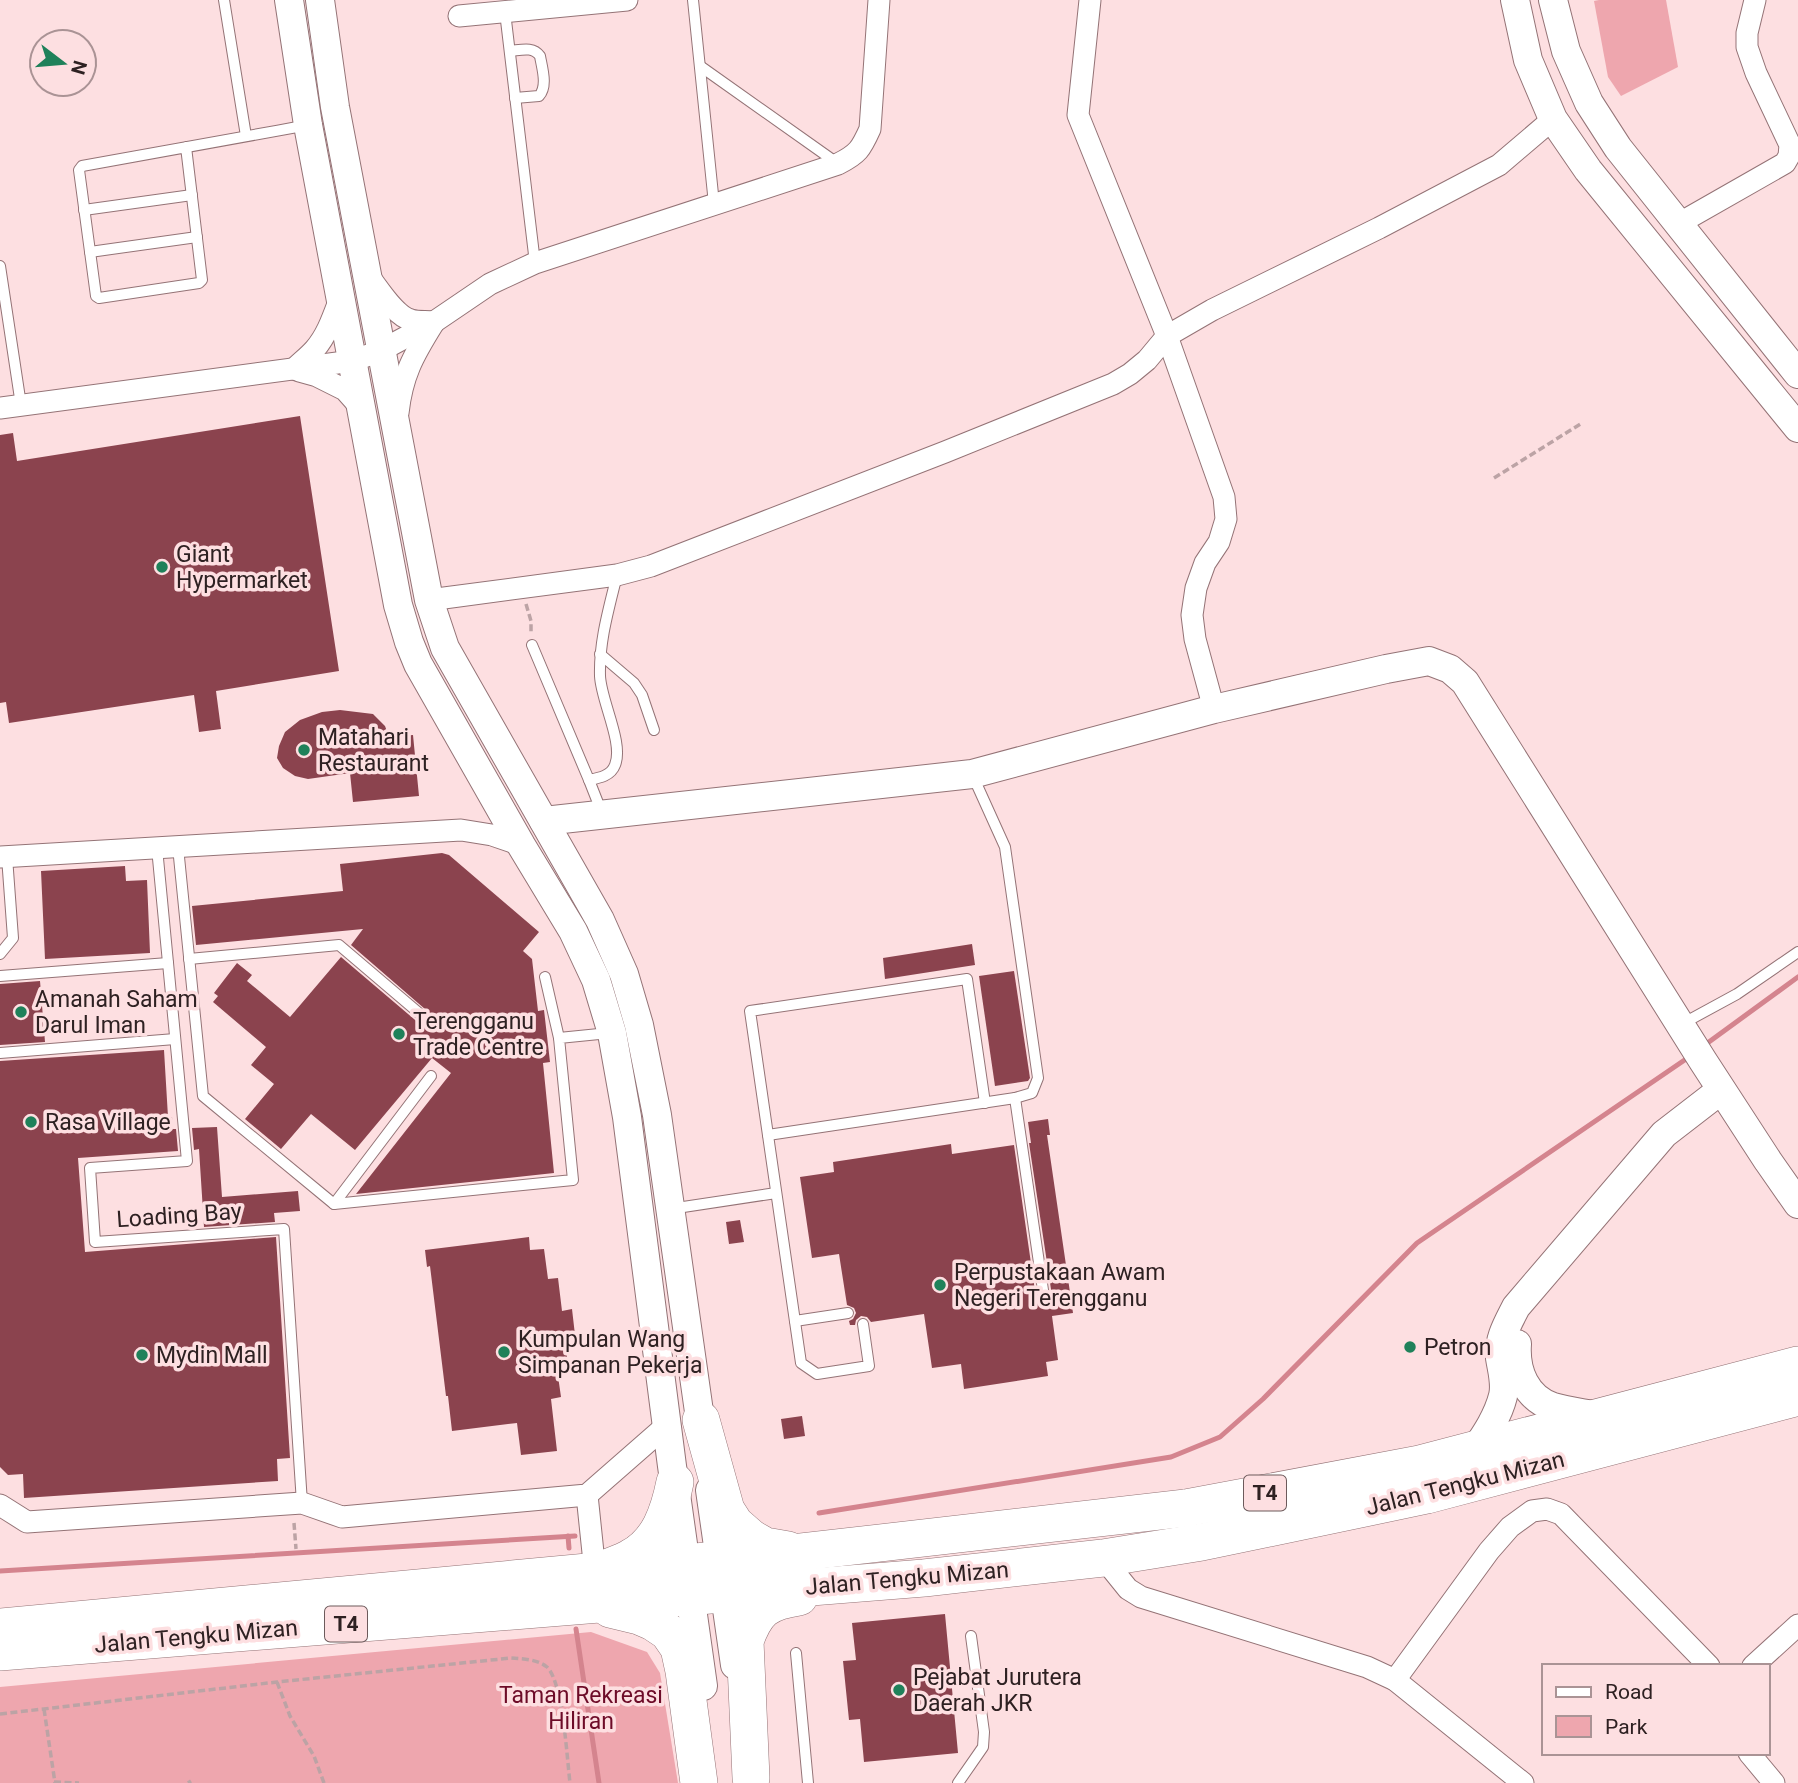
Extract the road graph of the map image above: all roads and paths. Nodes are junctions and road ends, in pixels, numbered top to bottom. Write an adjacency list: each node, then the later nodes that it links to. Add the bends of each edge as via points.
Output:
1 (224, 0): 18 (lane)
2 (289, 0): 17 (main road)
3 (320, 0): 29 (main road)
4 (627, 0): 11 (street)
5 (693, 0): 14 (lane)
6 (878, 0): 20 (street, via 870,129 854,156)
7 (1090, 0): 32 (street, via 1078,115)
8 (1515, 0): 16 (main road, via 1528,60)
9 (1555, 0): 24 (main road, via 1566,51 1589,103)
10 (1755, 0): 24 (street, via 1747,47 1790,145 1789,156 1785,163)
11 (505, 12): 12 (street); 13 (lane)
12 (459, 16)
13 (510, 51): 15 (lane); 15 (lane, via 537,52 544,86 539,96)
14 (700, 66): 20 (lane); 22 (lane)
15 (515, 98): 27 (lane)
16 (1553, 119): 32 (street, via 1499,165); 40 (main road, via 1588,170)
17 (308, 125): 18 (lane); 30 (main road)
18 (246, 136): 19 (lane)
19 (186, 147): 21 (lane); 23 (lane, via 82,166)
20 (838, 164): 22 (street)
21 (192, 195): 23 (lane); 25 (lane)
22 (715, 204): 27 (street)
23 (84, 210): 26 (lane)
24 (1678, 224): 36 (main road)
25 (197, 237): 26 (lane); 26 (lane, via 199,283 99,298)
26 (90, 252)
27 (535, 263): 31 (street, via 490,284)
28 (0, 266): 37 (lane)
29 (365, 272): 31 (street, via 403,317); 33 (main road)
30 (341, 296): 34 (main road); 35 (street, via 321,341)
31 (434, 322): 33 (street); 41 (street, via 402,384)
32 (1167, 336): 43 (street, via 1147,360 1114,384); 48 (street, via 1224,498 1226,519 1196,588 1192,615)
33 (380, 351): 34 (street); 41 (main road)
34 (352, 361): 35 (street); 38 (main road)
35 (294, 369): 37 (street); 38 (street, via 345,390)
36 (1798, 374)
37 (11, 407)
38 (361, 408): 54 (main road, via 408,642)
39 (1582, 422): 42 (path)
40 (1798, 428)
41 (396, 431): 45 (main road)
42 (1494, 478)
43 (617, 575): 44 (street); 47 (lane)
44 (522, 588): 45 (street); 46 (path)
45 (429, 600): 53 (main road, via 445,648)
46 (532, 645): 51 (lane)
47 (600, 654): 49 (lane, via 634,683); 51 (lane, via 600,679 617,763 602,778)
48 (1214, 709): 50 (main road); 65 (main road, via 1429,661 1450,669 1465,682)
49 (654, 730)
50 (972, 774): 52 (main road); 71 (lane, via 1005,847 1038,1077 1032,1093)
51 (589, 780): 52 (lane)
52 (603, 815): 53 (main road)
53 (544, 821): 78 (main road, via 600,920 624,974 657,1115)
54 (522, 845): 55 (street, via 461,831); 66 (main road, via 573,930 596,980)
55 (178, 847): 56 (street); 60 (lane)
56 (157, 848): 57 (street); 61 (lane)
57 (4, 857): 59 (lane, via 13,937)
58 (1798, 952): 65 (lane)
59 (0, 954)
60 (190, 959): 64 (lane, via 339,945); 76 (lane, via 203,1096)
61 (168, 963): 62 (lane); 68 (lane)
62 (0, 976)
63 (545, 977): 67 (lane)
64 (426, 1019)
65 (1682, 1028): 72 (main road)
66 (612, 1032): 67 (lane); 86 (main road)
67 (559, 1038): 76 (lane, via 573,1180)
68 (176, 1040): 69 (lane); 91 (lane, Loading Bay, via 187,1161 90,1168 95,1242 284,1229)
69 (0, 1053)
70 (431, 1076): 76 (lane)
71 (1015, 1098): 73 (lane); 79 (lane)
72 (1726, 1098): 77 (main road); 85 (main road, via 1675,1148 1525,1319 1518,1335 1519,1371 1538,1399); 87 (main road, via 1664,1134 1516,1307 1501,1343 1503,1396)
73 (985, 1103): 74 (lane); 74 (lane, via 967,979 750,1012)
74 (768, 1135): 75 (lane)
75 (776, 1193): 78 (lane); 81 (lane)
76 (334, 1204)
77 (1798, 1204)
78 (670, 1209): 86 (main road)
79 (1044, 1297)
80 (848, 1313): 81 (lane)
81 (795, 1321): 82 (lane, via 801,1363 817,1374 869,1366)
82 (863, 1324)
83 (1798, 1365): 85 (highway, Jalan Tengku Mizan / T4)
84 (1798, 1397): 95 (highway, Jalan Tengku Mizan / T4, via 1427,1495)
85 (1601, 1416): 87 (highway, Jalan Tengku Mizan / T4)
86 (684, 1423): 88 (street); 89 (main road); 94 (highway, via 735,1524 765,1546); 96 (main road)
87 (1475, 1450): 94 (highway, Jalan Tengku Mizan / T4, via 1186,1508)
88 (631, 1457): 89 (street); 90 (street)
89 (673, 1474): 96 (main road); 98 (highway, via 664,1521 650,1541)
90 (587, 1495): 91 (street, via 342,1517); 98 (street)
91 (297, 1504): 92 (street, via 27,1522); 93 (path)
92 (0, 1505)
93 (296, 1549)
94 (801, 1552): 96 (highway, Jalan Tengku Mizan / T4)
95 (1103, 1558): 97 (highway, Jalan Tengku Mizan / T4); 106 (street, via 1128,1589 1141,1597)
96 (706, 1578): 97 (highway, Jalan Tengku Mizan / T4); 98 (highway, Jalan Tengku Mizan / T4); 111 (main road); 117 (main road)
97 (924, 1578): 111 (highway, via 779,1600 762,1610 745,1641)
98 (588, 1588): 100 (highway, Jalan Tengku Mizan / T4); 102 (highway, Jalan Tengku Mizan / T4); 116 (highway, via 615,1610 653,1622 668,1632 679,1648)
99 (1798, 1625): 105 (street)
100 (0, 1627)
101 (971, 1636): 119 (lane, via 983,1747)
102 (0, 1652)
103 (796, 1654): 118 (lane)
104 (1707, 1664): 106 (street, via 1561,1514 1547,1509 1532,1511 1510,1527)
105 (1755, 1664)
106 (1395, 1679): 120 (street)
107 (277, 1682): 108 (path); 114 (path); 115 (path, via 529,1659 546,1666 555,1677)
108 (44, 1709): 109 (path); 112 (path)
109 (0, 1714)
110 (1751, 1755): 121 (street)
111 (751, 1780)
112 (55, 1783): 113 (path)
113 (79, 1783)
114 (324, 1783)
115 (570, 1783)
116 (699, 1783)
117 (715, 1783)
118 (808, 1783)
119 (958, 1783)
120 (1523, 1783)
121 (1774, 1783)

